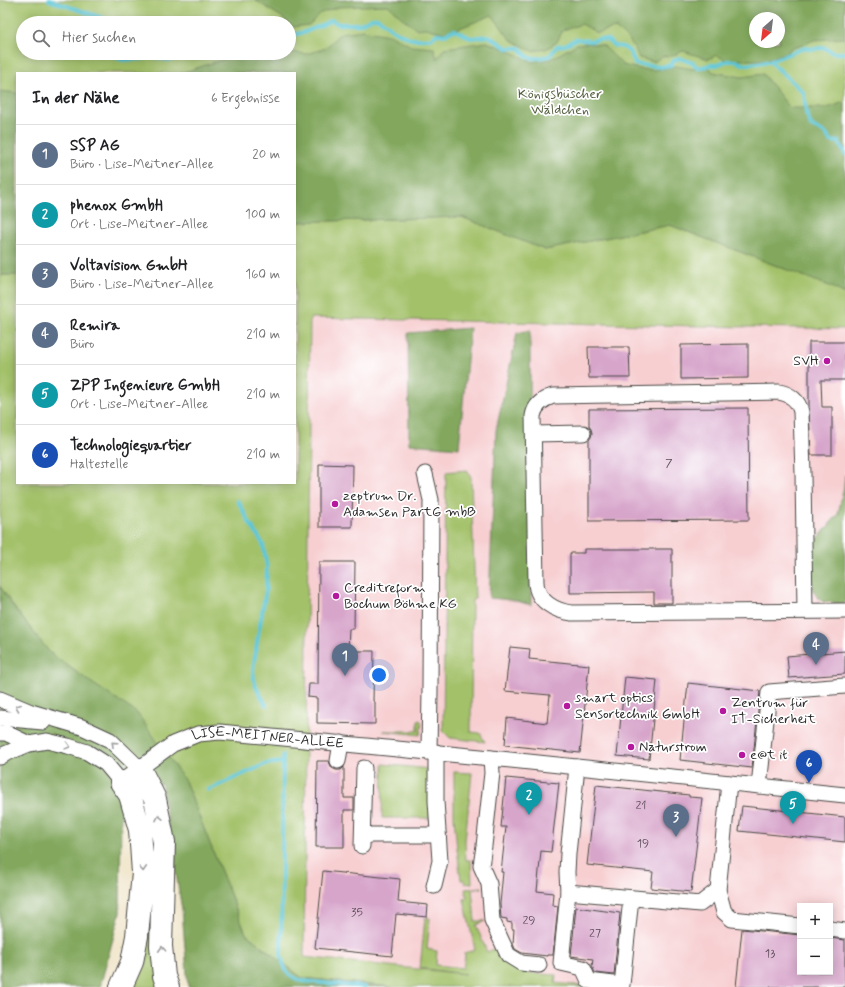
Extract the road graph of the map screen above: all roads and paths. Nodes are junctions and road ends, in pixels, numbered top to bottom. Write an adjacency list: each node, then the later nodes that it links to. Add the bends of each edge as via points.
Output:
1 (583, 433): 2 (street)
2 (534, 434): 4 (street, via 536,588 541,598 550,606 572,613); 4 (street, via 535,409 540,402 553,396 779,392 789,395 800,407 801,412)
3 (425, 474): 13 (street, via 431,500)
4 (805, 611): 5 (street)
5 (845, 611)
6 (845, 686): 22 (street, via 769,692)
7 (0, 700): 9 (street, one-way to 7)
8 (0, 718): 9 (street)
9 (82, 727): 19 (street, one-way to 9, via 110,740)
10 (0, 733): 12 (street, via 6,733)
11 (341, 743): 13 (street, LISE-MEITNER-ALLEE); 16 (street); 19 (street, LISE-MEITNER-ALLEE, via 240,733 198,734 173,744)
12 (29, 744): 14 (street); 20 (street, one-way to 20, via 47,742 87,752 106,764)
13 (432, 752): 15 (street, LISE-MEITNER-ALLEE); 24 (street)
14 (0, 757)
15 (491, 758): 17 (street, LISE-MEITNER-ALLEE); 32 (street, via 492,773 481,866 489,884 492,920 508,955 521,963)
16 (338, 761)
17 (577, 767): 21 (street, LISE-MEITNER-ALLEE); 27 (street, via 568,854)
18 (364, 768): 24 (street, via 362,840)
19 (140, 769): 20 (street, LISE-MEITNER-ALLEE); 34 (highway, one-way to 19, via 164,976 161,946 164,842 155,799)
20 (121, 782): 33 (highway, one-way to 33, via 130,795 140,830 143,873 132,962)
21 (729, 783): 22 (street, LISE-MEITNER-ALLEE); 26 (street)
22 (759, 786): 23 (street, LISE-MEITNER-ALLEE)
23 (845, 795)
24 (438, 835): 25 (street, via 440,861)
25 (434, 886)
26 (718, 890): 28 (street, via 700,904); 29 (street, via 724,912 732,919)
27 (568, 892): 28 (street); 28 (street, via 561,964 582,968 589,981 622,985)
28 (631, 898)
29 (797, 926)
30 (833, 929): 31 (street)
31 (845, 931)
32 (539, 965)
33 (121, 987)
34 (168, 987)

